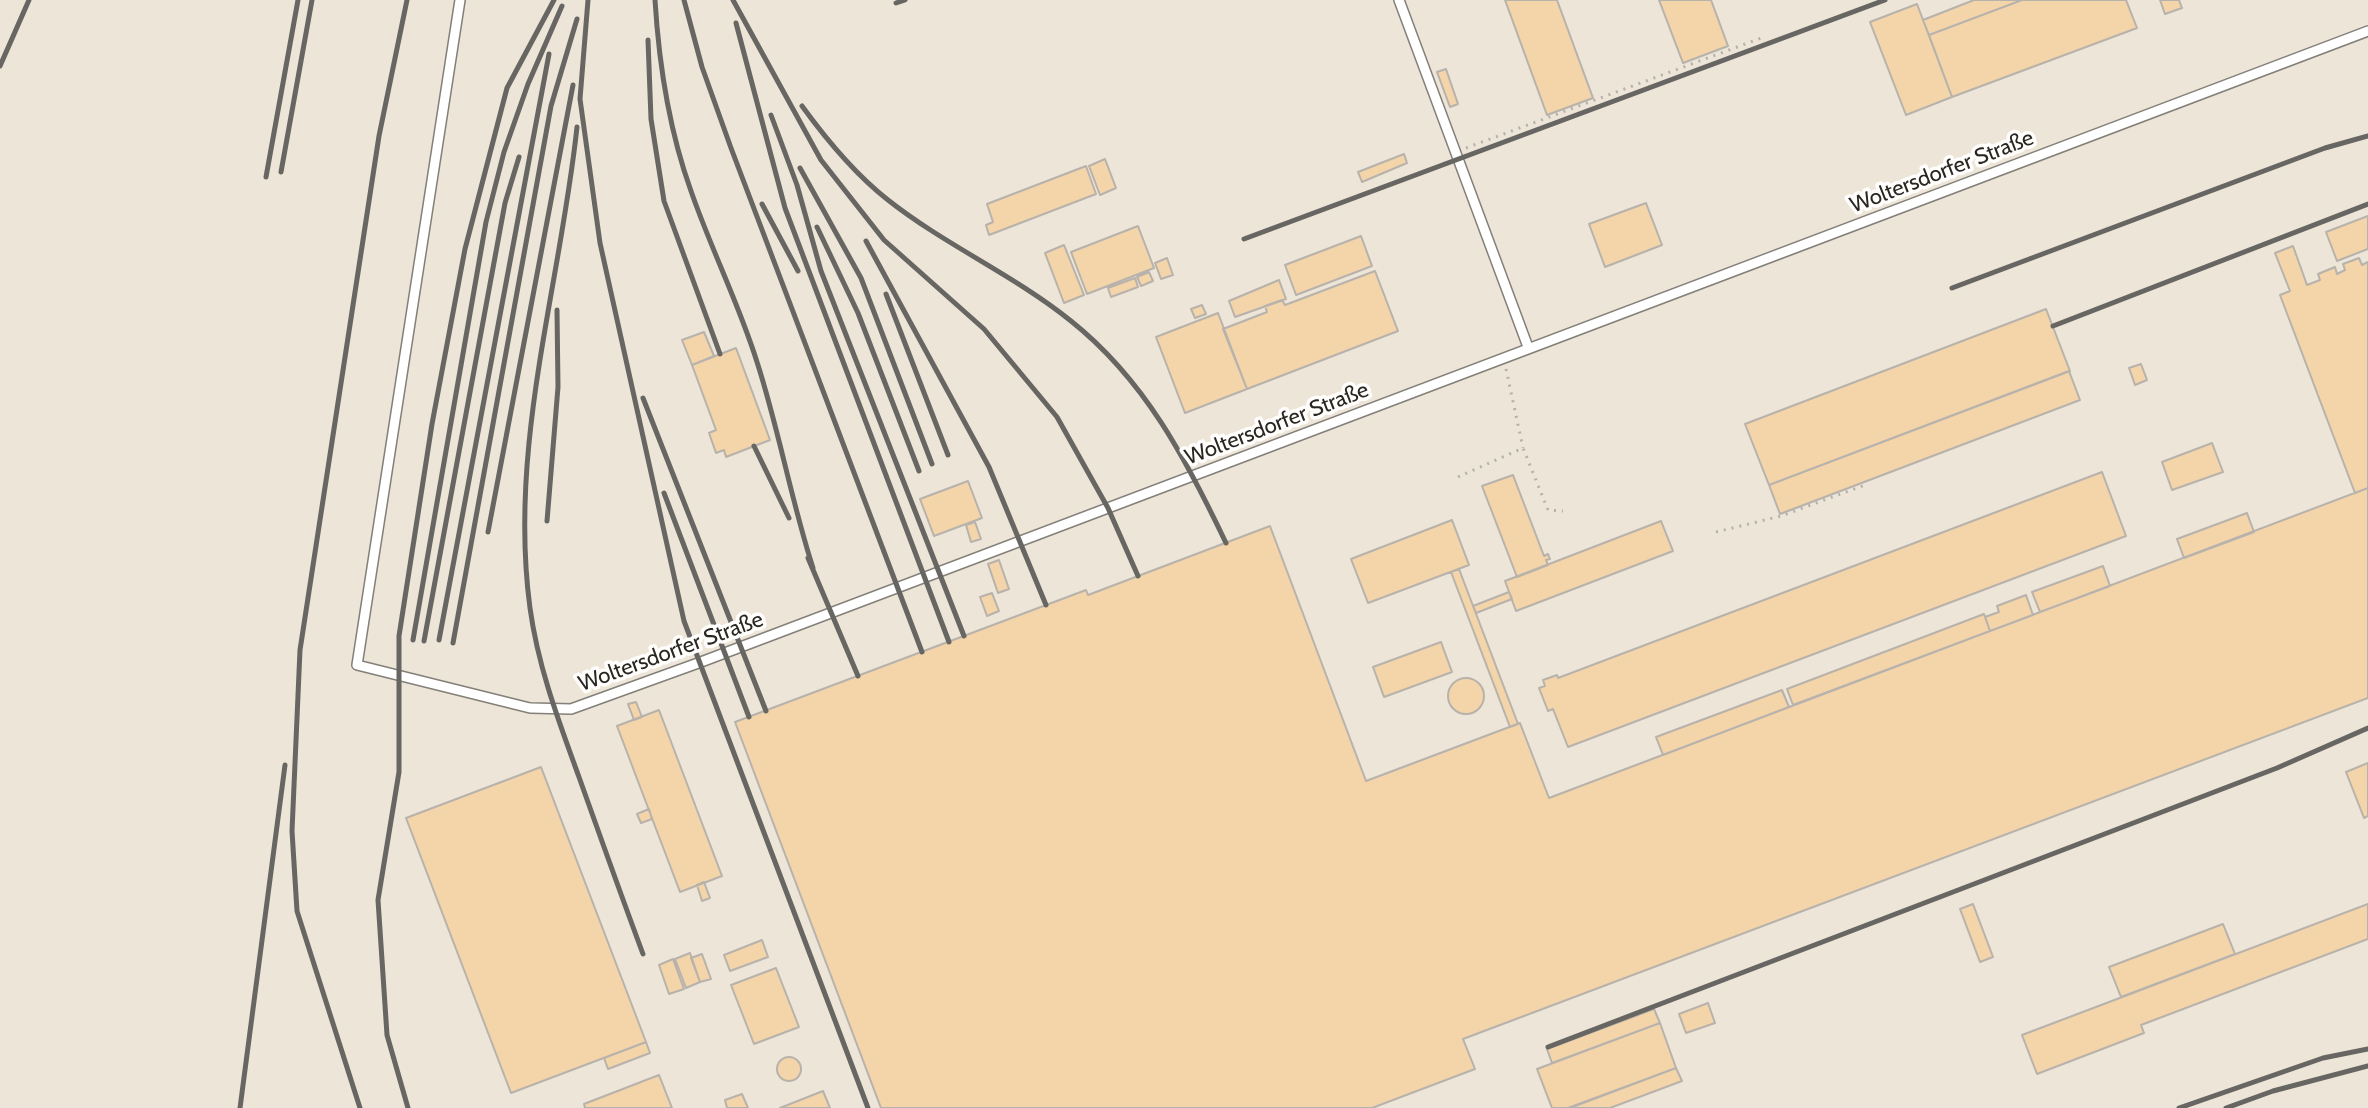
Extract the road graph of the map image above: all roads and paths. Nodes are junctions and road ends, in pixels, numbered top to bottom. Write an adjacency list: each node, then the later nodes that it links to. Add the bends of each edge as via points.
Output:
1 (460, 0): 7 (lane, Woltersdorfer Straße, via 357,665 530,708 571,709)
2 (1399, 0): 5 (lane)
3 (2368, 31): 6 (lane, Woltersdorfer Straße)
4 (1764, 37): 5 (path)
5 (1455, 152): 6 (lane)
6 (1528, 347): 7 (lane, Woltersdorfer Straße)
7 (1504, 357): 8 (path)
8 (1523, 448): 9 (path); 11 (path, via 1548,510)
9 (1458, 477)
10 (1865, 485): 12 (path, via 1781,516)
11 (1563, 511)
12 (1716, 532)

